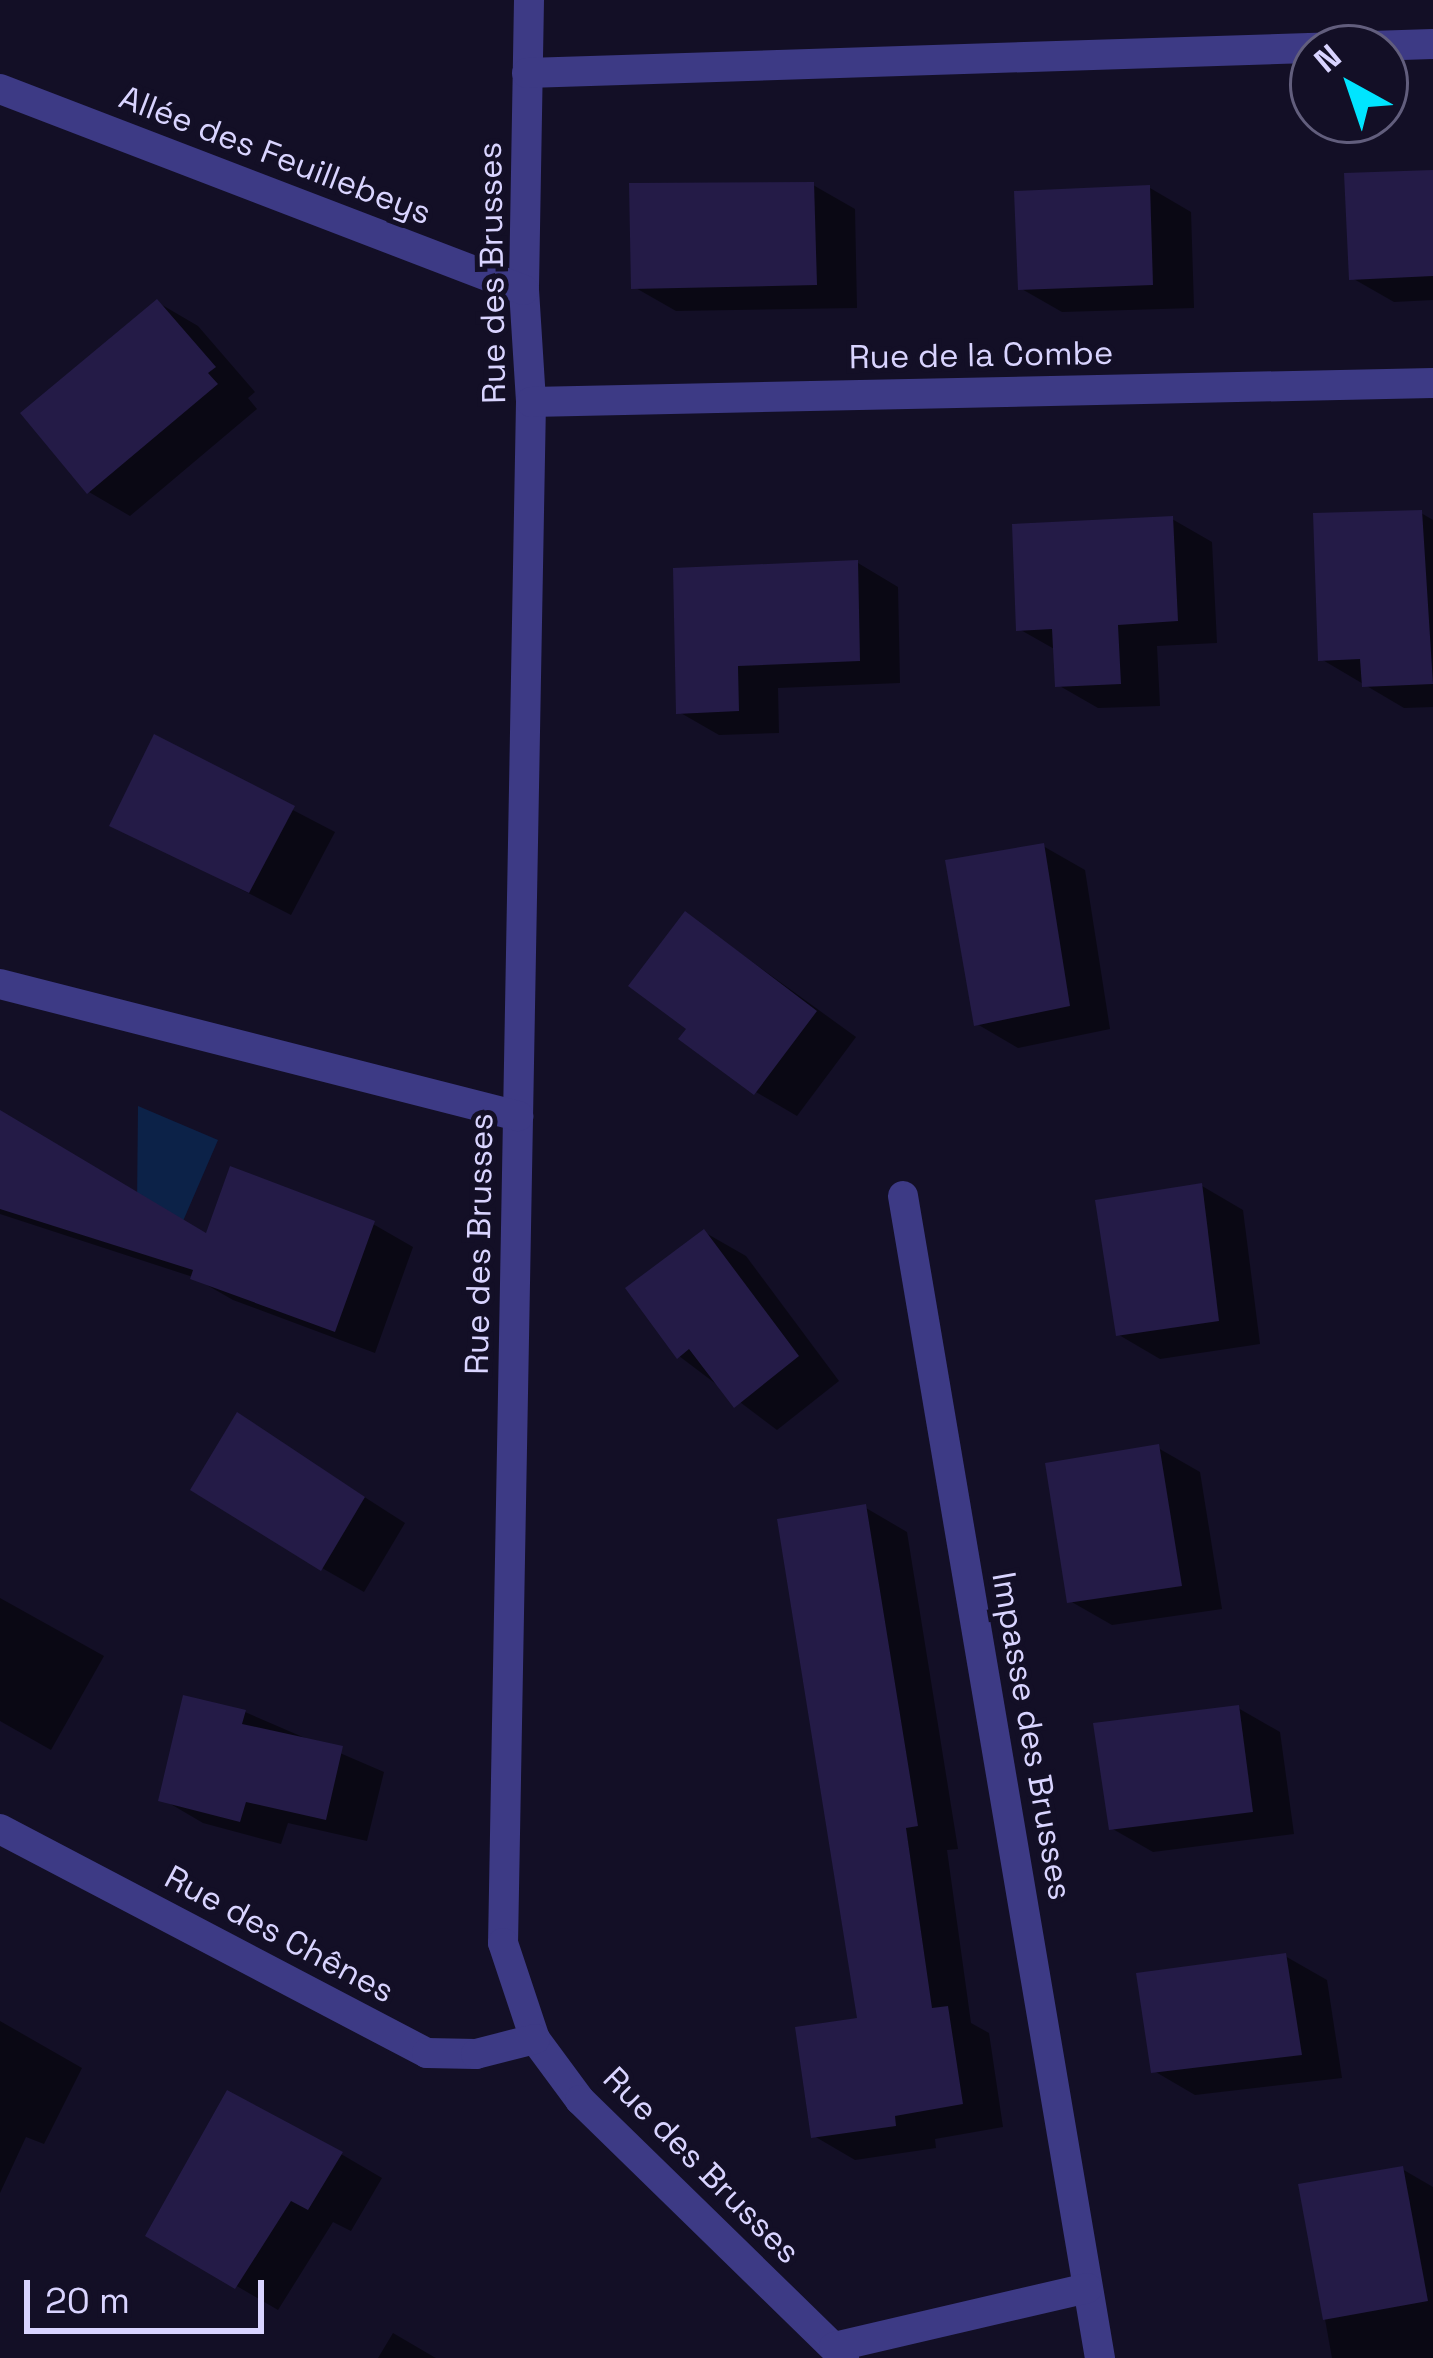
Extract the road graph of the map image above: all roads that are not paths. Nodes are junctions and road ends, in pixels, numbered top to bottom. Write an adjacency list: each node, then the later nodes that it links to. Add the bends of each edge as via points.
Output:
1 (529, 0): 3 (street, Rue des Brusses)
2 (1433, 44): 3 (street)
3 (527, 73): 5 (street, Rue des Brusses)
4 (0, 89): 5 (street, Allée des Feuillebeys)
5 (524, 290): 7 (street, Rue des Brusses)
6 (1433, 383): 7 (street, Rue de la Combe)
7 (531, 402): 9 (street, Rue des Brusses)
8 (0, 984): 9 (street)
9 (518, 1116): 12 (street, Rue des Brusses, via 503,1943)
10 (904, 1196): 13 (street, Impasse des Brusses)
11 (0, 1829): 12 (street, Rue des Chênes, via 428,2053 476,2054)
12 (535, 2039): 14 (street, Rue des Brusses, via 580,2099)
13 (1087, 2288): 14 (street); 15 (street, Impasse des Brusses)
14 (839, 2353)
15 (1100, 2358)

